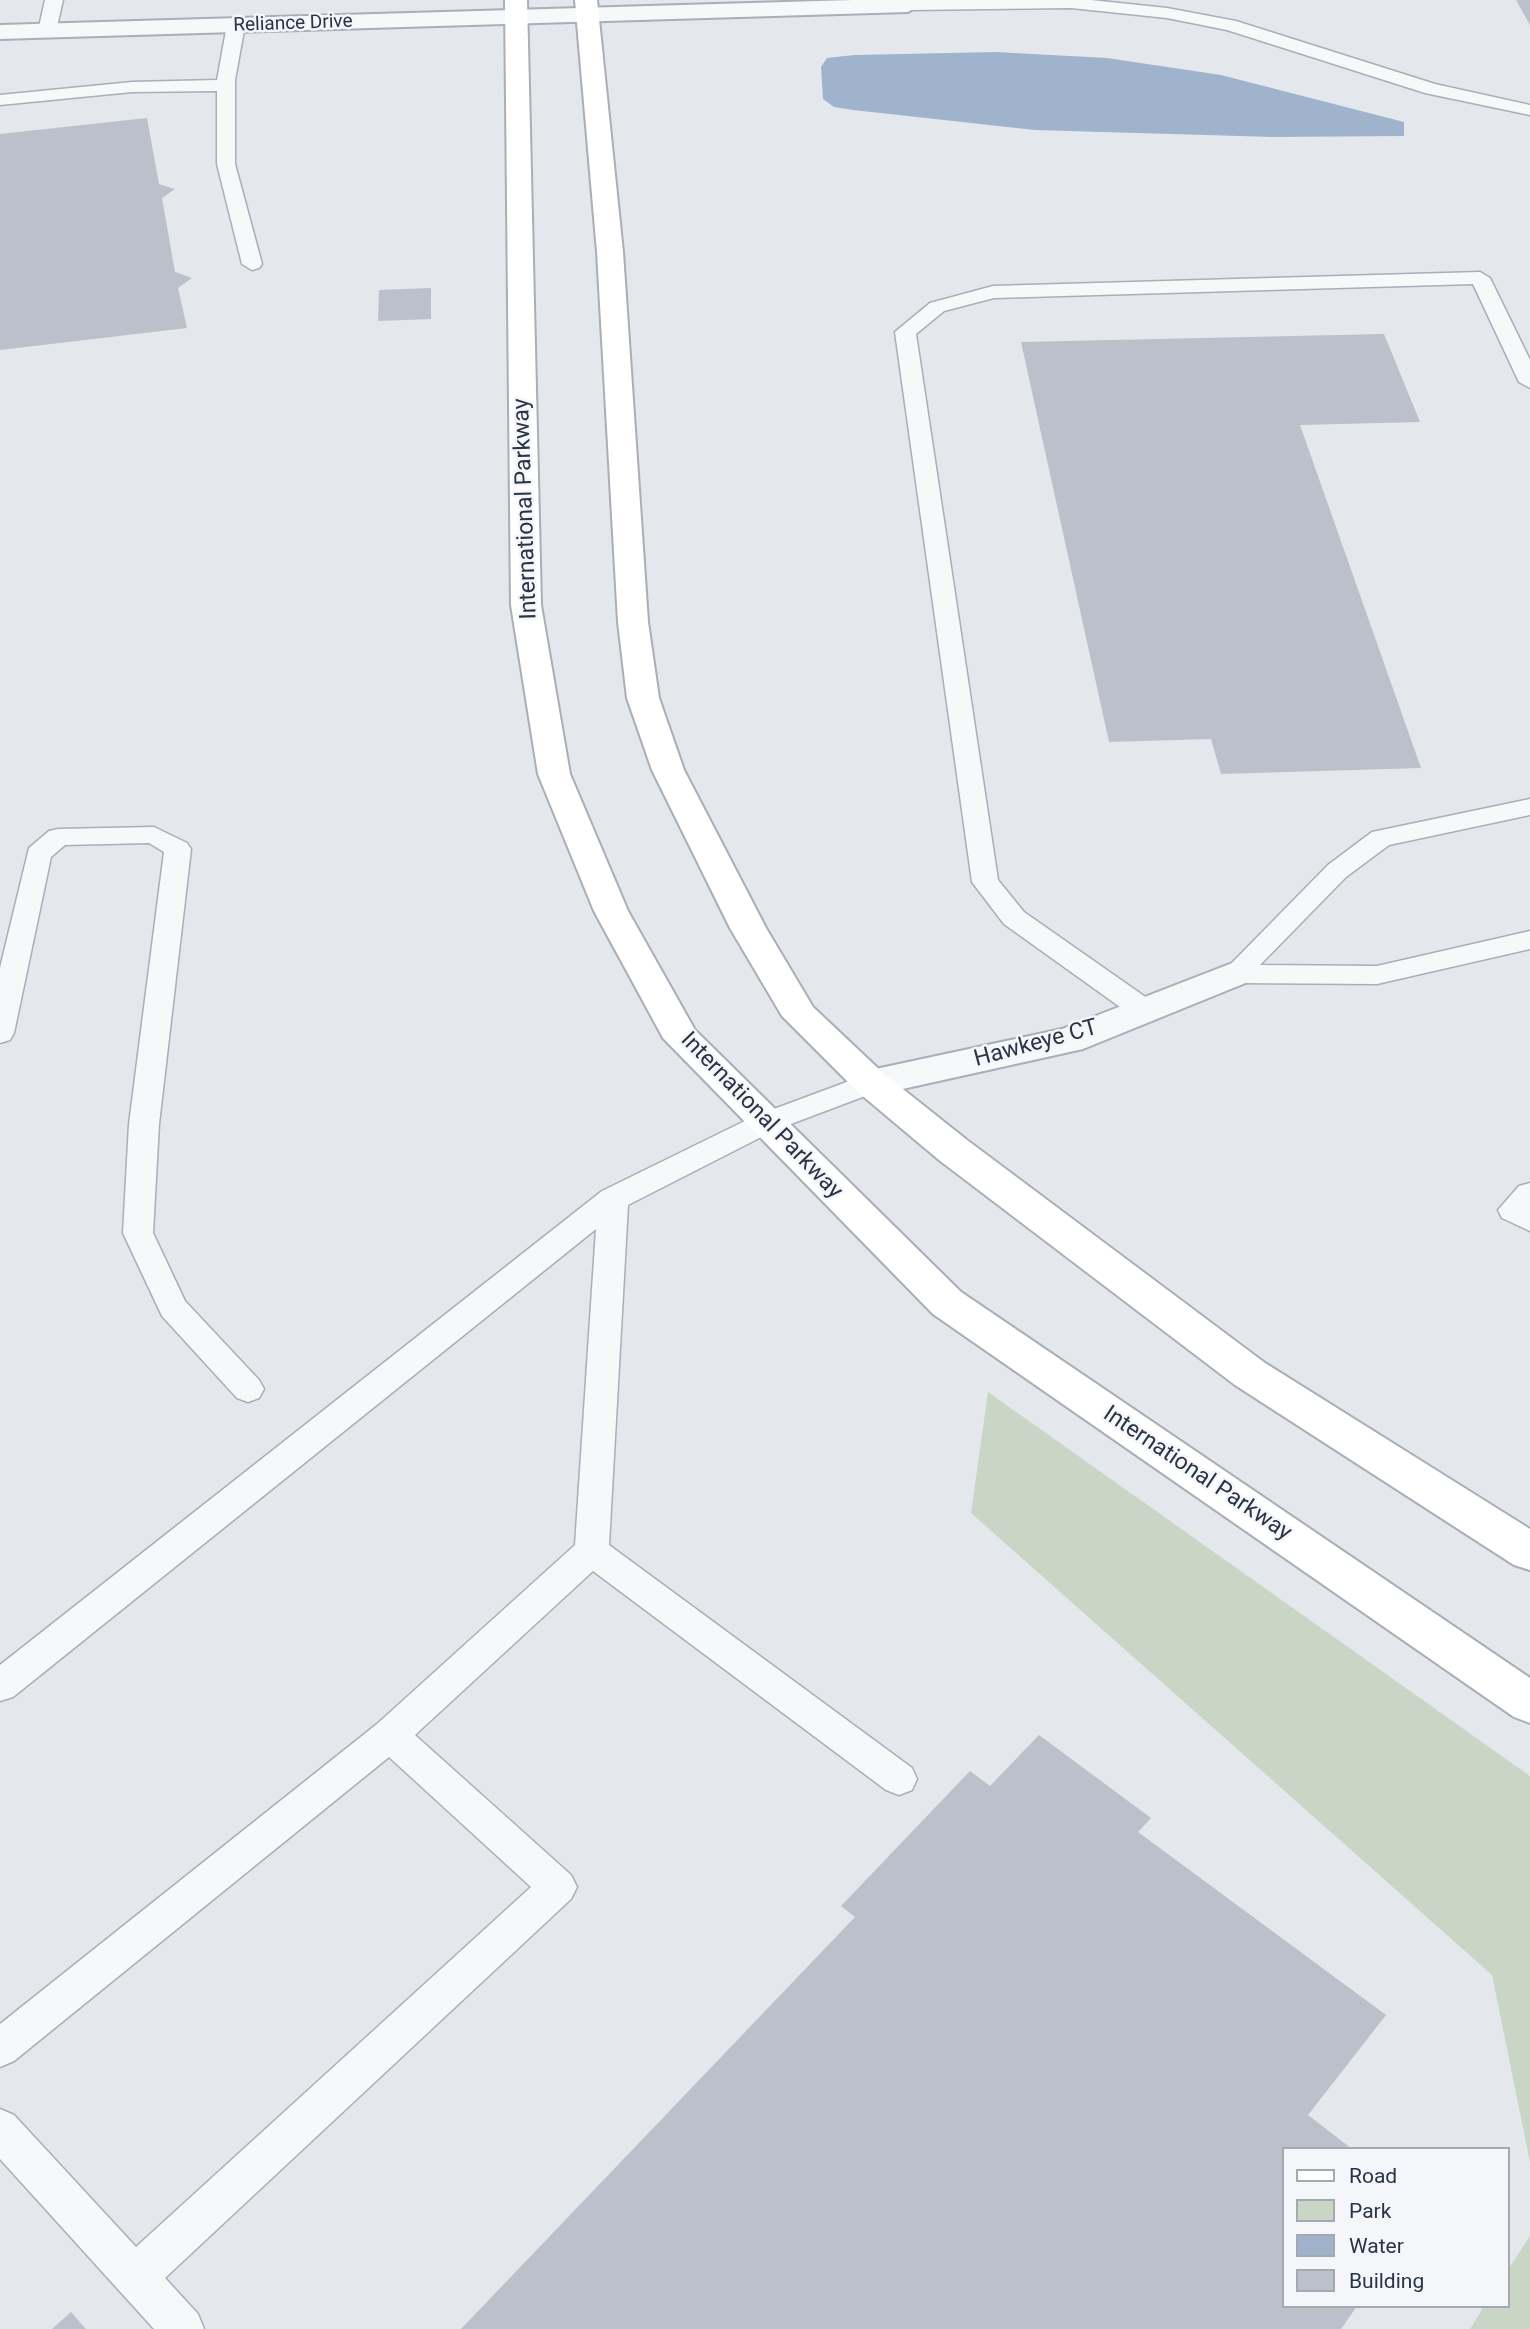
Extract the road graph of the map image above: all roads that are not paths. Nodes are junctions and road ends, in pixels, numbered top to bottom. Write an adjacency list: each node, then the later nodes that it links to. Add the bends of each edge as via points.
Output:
1 (54, 0): 8 (lane)
2 (907, 3): 4 (street, Reliance Drive); 6 (lane, via 1070,3)
3 (1198, 3): 6 (lane)
4 (586, 8): 5 (street, Reliance Drive); 20 (main road, via 610,252 633,622 643,698 668,770 748,928 800,1016)
5 (516, 9): 7 (street, Reliance Drive); 21 (main road, International Parkway, via 526,605 554,774 611,911 681,1038)
6 (1167, 13): 12 (lane, via 1230,25 1431,89)
7 (236, 25): 8 (street, Reliance Drive); 10 (lane)
8 (47, 31): 9 (street, Reliance Drive)
9 (0, 32)
10 (226, 86): 11 (lane, via 132,87); 13 (lane, via 226,164)
11 (0, 100)
12 (1530, 110)
13 (253, 264)
14 (1530, 382): 18 (lane, via 1480,278 993,292 937,307 905,332 985,882 1014,918)
15 (1530, 807): 17 (lane, via 1381,838 1337,871)
16 (1530, 940): 17 (lane, via 1377,975)
17 (1235, 974): 18 (street, Hawkeye CT)
18 (1144, 1010): 20 (street, Hawkeye CT, via 1070,1040)
19 (0, 1033): 25 (lane, via 38,854 58,837 154,835 178,849 144,1124 138,1233 173,1308)
20 (871, 1083): 21 (lane); 27 (main road, via 1250,1374)
21 (765, 1123): 23 (lane); 29 (main road, International Parkway, via 947,1303)
22 (1530, 1194): 24 (lane, via 1513,1210)
23 (613, 1199): 26 (lane); 28 (lane)
24 (1530, 1220)
25 (248, 1389)
26 (592, 1551): 30 (lane); 31 (lane)
27 (1530, 1552)
28 (0, 1686)
29 (1530, 1703)
30 (390, 1735): 32 (lane); 34 (lane, via 558,1887)
31 (899, 1779)
32 (0, 2048)
33 (0, 2129): 34 (lane)
34 (135, 2277): 35 (lane)
35 (183, 2329)

